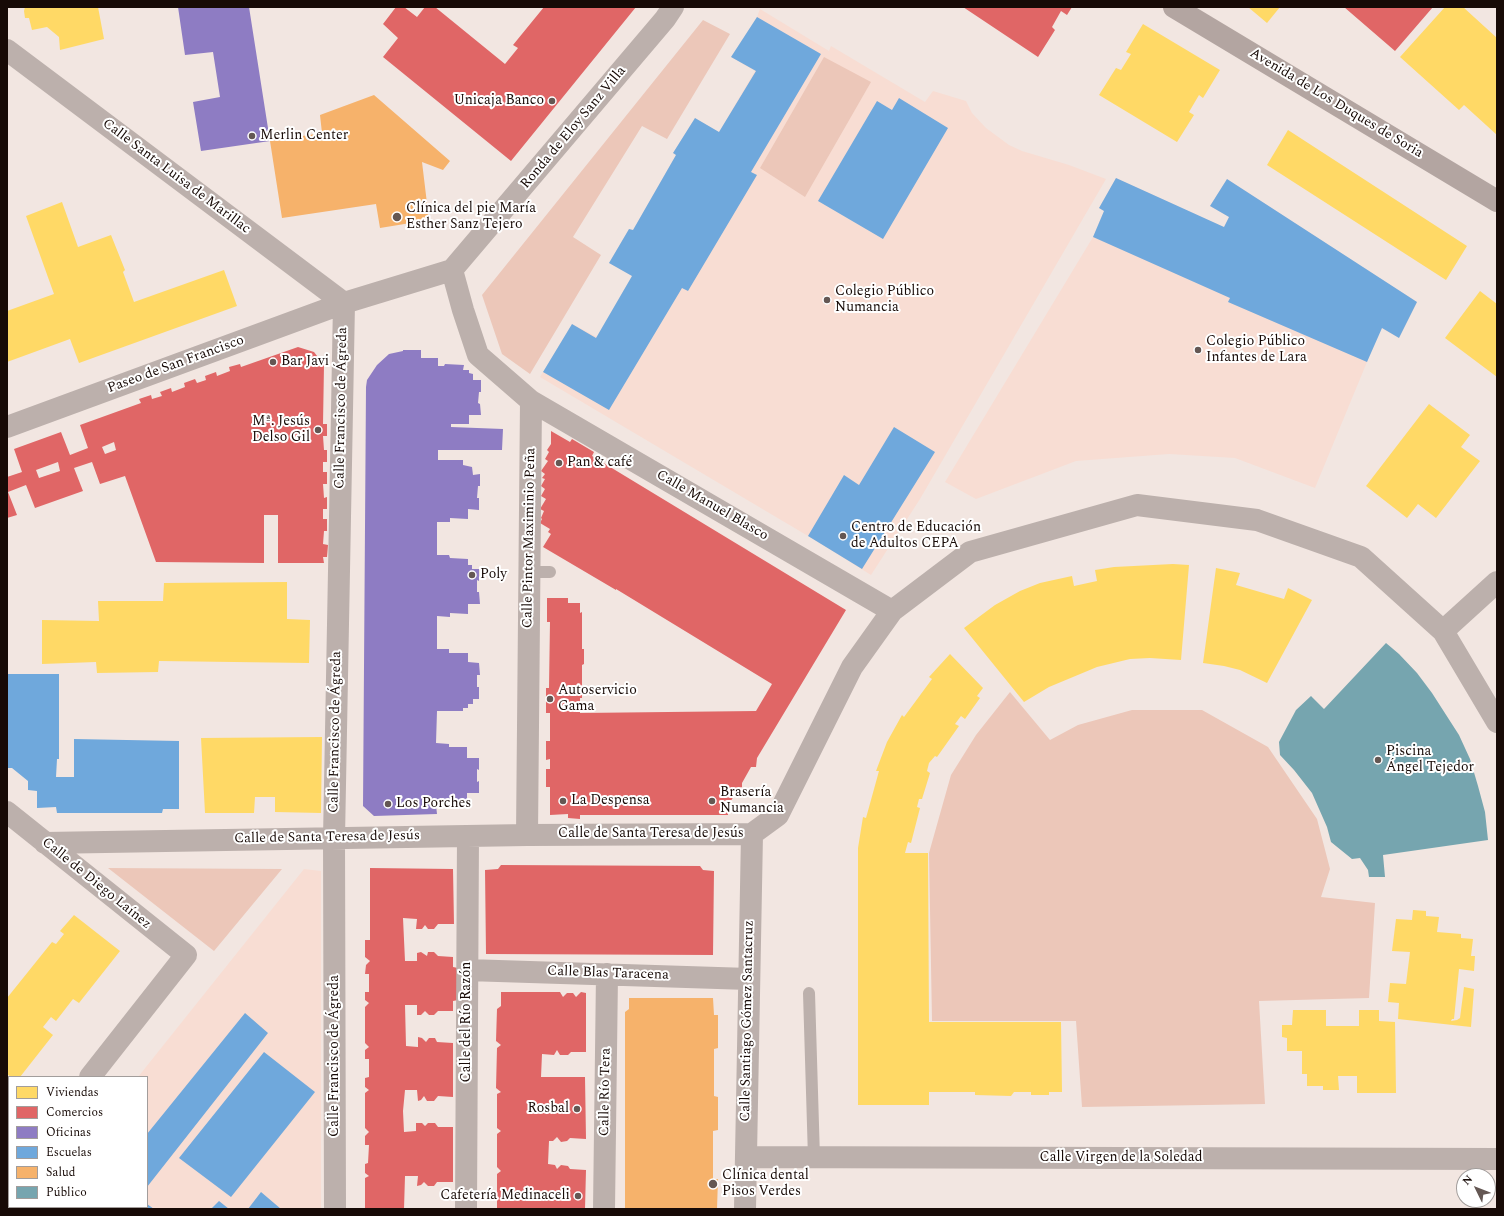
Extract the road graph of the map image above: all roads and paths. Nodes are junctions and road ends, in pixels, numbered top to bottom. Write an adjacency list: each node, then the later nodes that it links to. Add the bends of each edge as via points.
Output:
1 (673, 7): 5 (street, Ronda de Eloy Sanz Villa, via 665,20)
2 (1174, 7): 4 (street, Avenida de Los Duques de Soria)
3 (7, 50): 6 (street, Calle Santa Luisa de Marillac)
4 (1497, 202)
5 (452, 270): 6 (street); 7 (street, via 478,355)
6 (344, 303): 8 (street, Paseo de San Francisco); 17 (street, Calle Francisco de Ágreda)
7 (531, 401): 10 (street, Calle Manuel Blasco); 15 (street, Calle Pintor Maximinio Peña, via 540,572)
8 (7, 427)
9 (1497, 582): 11 (street)
10 (892, 611): 11 (street, Calle de Santa Teresa de Jesús, via 970,552 1137,505 1257,520 1361,557); 14 (street, Calle de Santa Teresa de Jesús, via 852,667 778,815)
11 (1443, 631): 12 (street, Calle de Santa Teresa de Jesús)
12 (1497, 722)
13 (7, 812): 18 (street, Calle de Diego Laínez)
14 (752, 834): 15 (street, Calle de Santa Teresa de Jesús); 21 (street, Calle Santiago Gómez Santacruz)
15 (527, 835): 16 (street, Calle de Santa Teresa de Jesús)
16 (468, 836): 17 (street, Calle de Santa Teresa de Jesús); 19 (street, Calle del Río Razón)
17 (334, 838): 18 (street, Calle de Santa Teresa de Jesús); 27 (street, Calle Francisco de Ágreda)
18 (45, 843): 23 (street, Calle de Diego Laínez, via 186,955)
19 (467, 970): 20 (street, Calle Blas Taracena); 28 (street, Calle del Río Razón)
20 (607, 974): 21 (street, Calle Blas Taracena); 29 (street, Calle Río Tera)
21 (749, 979): 24 (street, Calle Santiago Gómez Santacruz)
22 (809, 993): 25 (lane)
23 (91, 1076)
24 (746, 1157): 25 (street, Calle Virgen de la Soledad); 30 (street, Calle Santiago Gómez Santacruz)
25 (814, 1158): 26 (street, Calle Virgen de la Soledad)
26 (1497, 1159)
27 (336, 1209)
28 (466, 1209)
29 (604, 1209)
30 (745, 1209)

